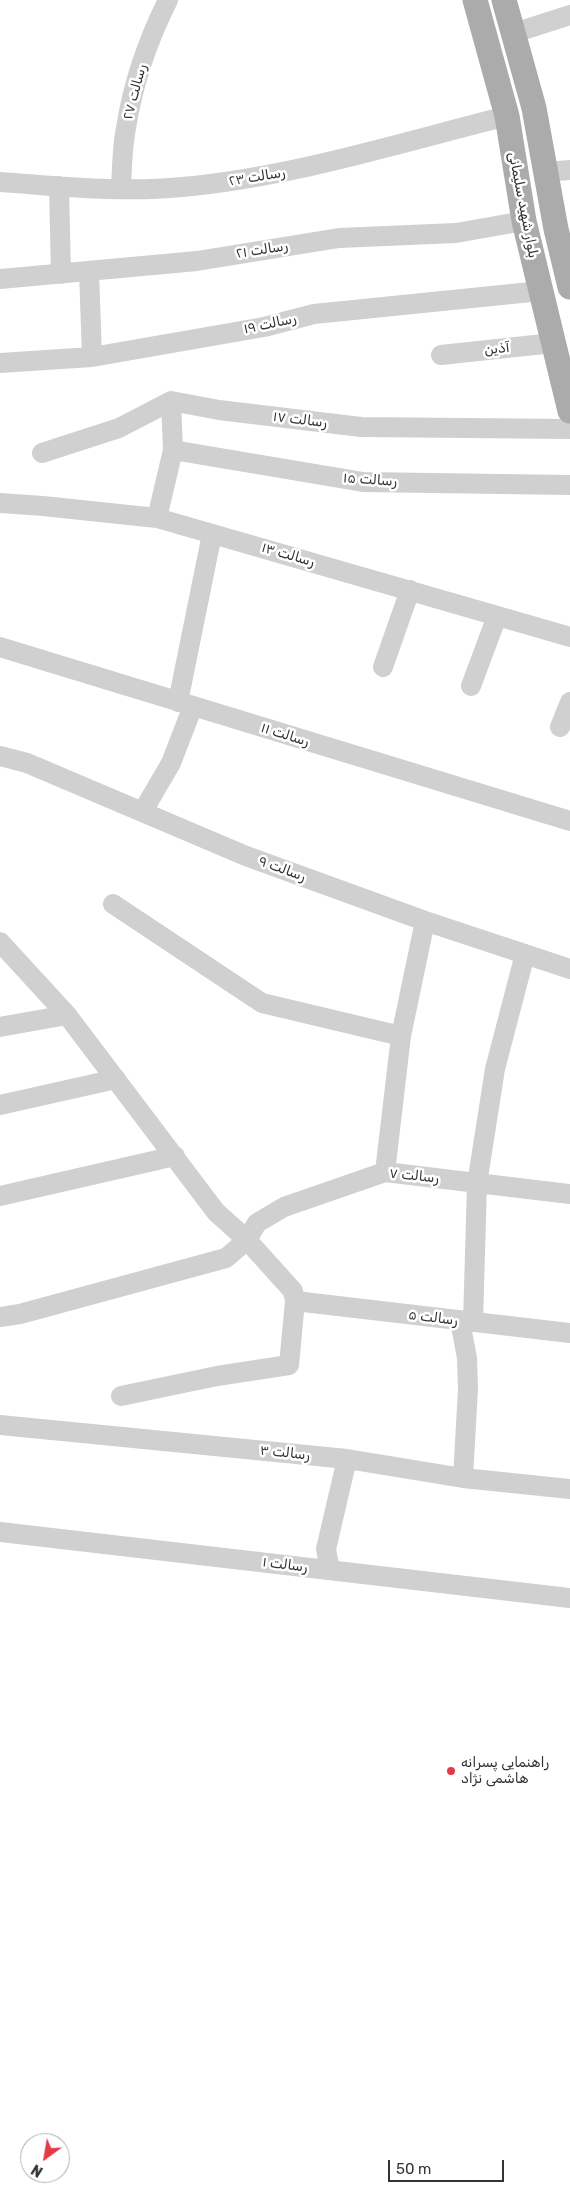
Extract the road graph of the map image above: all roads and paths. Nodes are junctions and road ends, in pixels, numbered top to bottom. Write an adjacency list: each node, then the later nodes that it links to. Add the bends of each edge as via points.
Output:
1 (168, 0): 12 (street, رسالت ۲۷, via 136,80 125,129)
2 (474, 0): 7 (main road, بلوار شهید سلیمانی)
3 (504, 0): 5 (main road, بلوار شهید سلیمانی)
4 (570, 15): 5 (street)
5 (514, 33): 6 (main road, بلوار شهید سلیمانی)
6 (534, 108): 7 (main road); 9 (main road, بلوار شهید سلیمانی)
7 (507, 116): 12 (street, رسالت ۲۳, via 286,173 181,188); 13 (main road, بلوار شهید سلیمانی)
8 (570, 170): 9 (street)
9 (545, 172): 14 (main road, بلوار شهید سلیمانی)
10 (0, 182): 11 (street, رسالت ۲۳)
11 (59, 186): 12 (street, رسالت ۲۳); 16 (street)
12 (121, 190)
13 (524, 221): 15 (street, رسالت ۲۱, via 456,233 339,238 197,261); 19 (main road, بلوار شهید سلیمانی)
14 (565, 246): 18 (main road, بلوار شهید سلیمانی)
15 (89, 271): 16 (street, رسالت ۲۱); 22 (street)
16 (61, 274): 17 (street, رسالت ۲۱)
17 (0, 279)
18 (570, 287)
19 (541, 291): 20 (main road, بلوار شهید سلیمانی); 22 (street, رسالت ۱۹, via 314,314 264,327)
20 (554, 343): 21 (street, آذین); 25 (main road, بلوار شهید سلیمانی)
21 (441, 354)
22 (92, 356): 23 (street, رسالت ۱۹)
23 (0, 363)
24 (172, 400): 26 (street, رسالت ۱۷, via 219,410 362,427); 27 (street); 28 (street, via 119,428)
25 (570, 412)
26 (570, 430)
27 (173, 450): 29 (street, رسالت ۱۵, via 363,482); 31 (street)
28 (42, 453)
29 (570, 485)
30 (0, 504): 31 (street, رسالت ۱۳)
31 (157, 518): 32 (street, رسالت ۱۳)
32 (212, 534): 33 (street, رسالت ۱۳); 40 (street)
33 (410, 590): 34 (street, رسالت ۱۳); 37 (street)
34 (497, 616): 35 (street, رسالت ۱۳); 38 (street)
35 (570, 637)
36 (0, 646): 40 (street, رسالت ۱۱)
37 (383, 667)
38 (471, 686)
39 (570, 702): 41 (street)
40 (185, 704): 43 (street, via 171,763); 44 (street, رسالت ۱۱)
41 (560, 726)
42 (0, 756): 43 (street, رسالت ۹, via 27,763)
43 (143, 811): 46 (street, رسالت ۹, via 246,856)
44 (570, 821)
45 (113, 904): 52 (street, via 262,1003)
46 (425, 921): 48 (street, رسالت ۹); 52 (street)
47 (0, 942): 50 (street)
48 (525, 954): 49 (street, رسالت ۹); 57 (street, via 495,1069)
49 (570, 969)
50 (67, 1014): 51 (street); 53 (street)
51 (0, 1027)
52 (401, 1036): 56 (street)
53 (116, 1079): 54 (street); 55 (street)
54 (0, 1104)
55 (175, 1156): 59 (street); 60 (street, via 216,1212)
56 (384, 1172): 57 (street, رسالت ۷); 60 (street, رسالت ۷, via 284,1207 257,1223)
57 (476, 1184): 58 (street, رسالت ۷); 63 (street)
58 (570, 1194)
59 (0, 1196)
60 (247, 1240): 61 (street, via 293,1291); 62 (street, رسالت ۷, via 226,1258 196,1268)
61 (295, 1301): 63 (street, رسالت ۵); 65 (street, via 289,1365)
62 (0, 1317)
63 (467, 1322): 64 (street, رسالت ۵); 68 (street, via 468,1389)
64 (570, 1333)
65 (121, 1396)
66 (0, 1425): 67 (street, رسالت ۳)
67 (346, 1459): 68 (street, رسالت ۳); 71 (street, via 326,1549)
68 (463, 1478): 69 (street, رسالت ۳)
69 (570, 1489)
70 (0, 1532): 71 (street, رسالت ۱)
71 (330, 1570): 72 (street, رسالت ۱)
72 (570, 1598)

